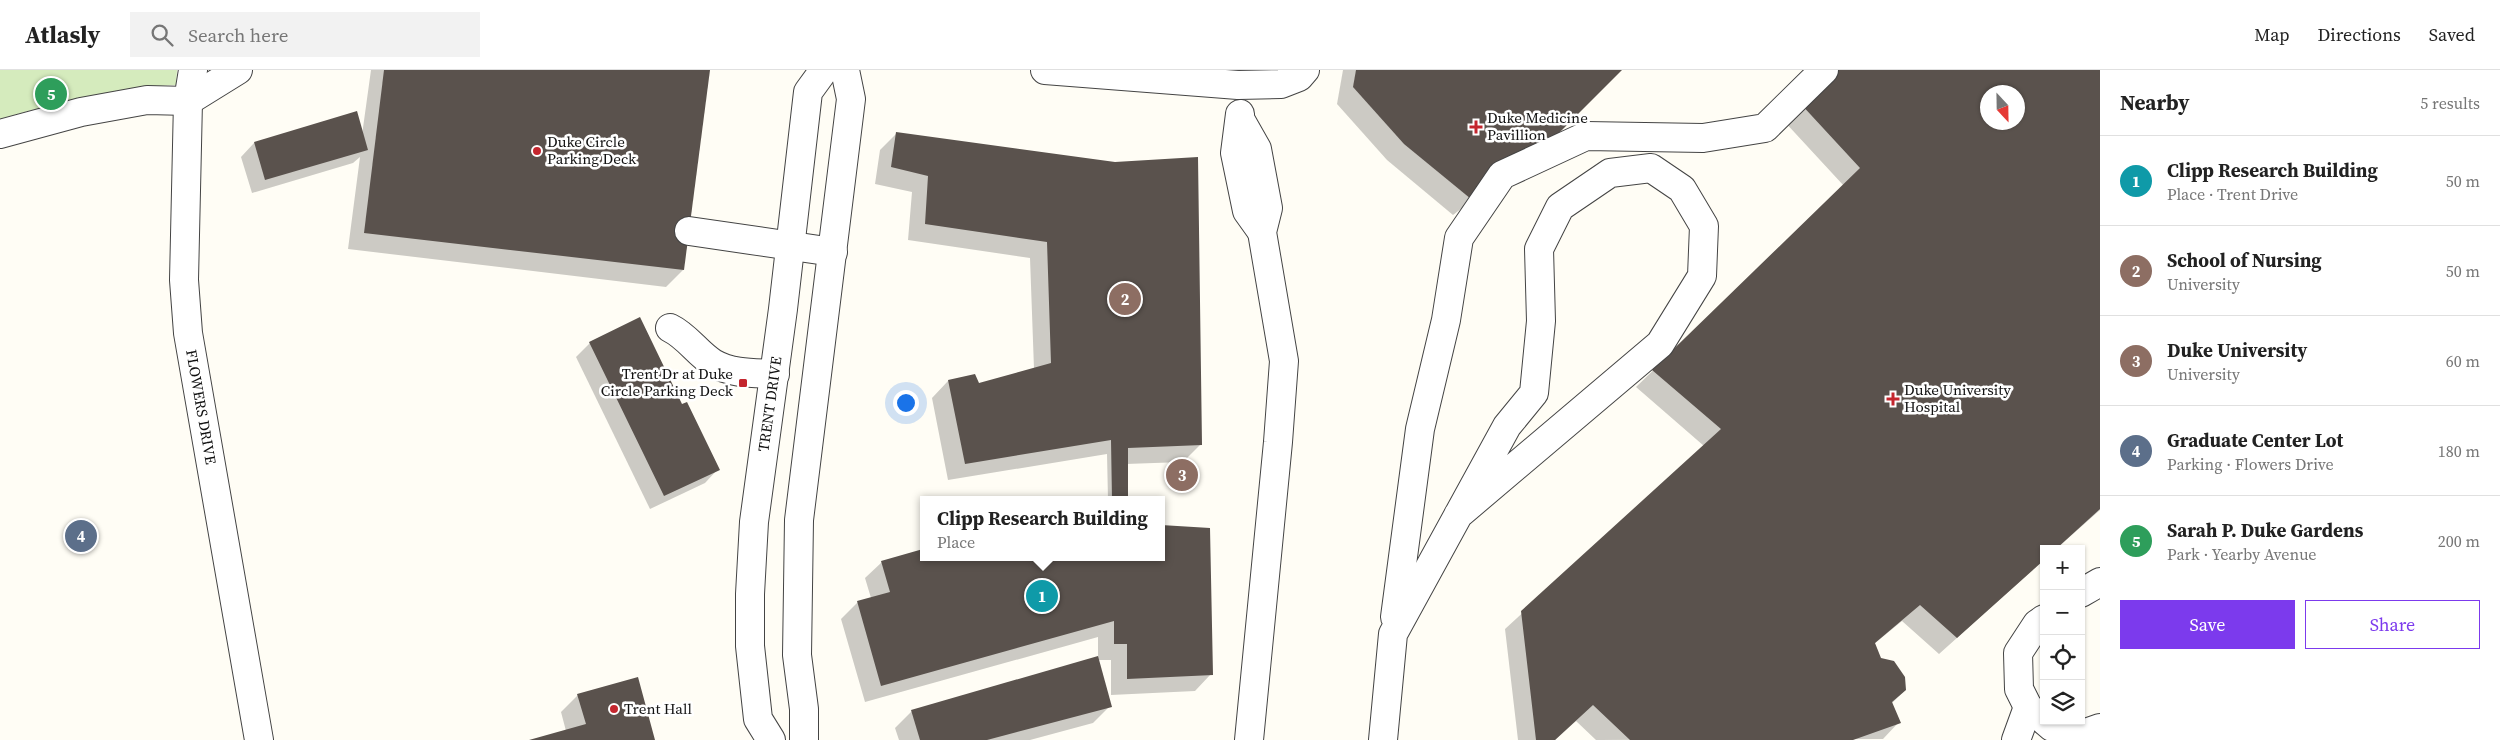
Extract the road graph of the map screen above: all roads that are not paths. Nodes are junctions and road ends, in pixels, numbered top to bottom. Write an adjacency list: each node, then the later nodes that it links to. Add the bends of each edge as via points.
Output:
1 (193, 70): 9 (street, FLOWERS DRIVE)
2 (238, 70): 9 (street)
3 (824, 70): 12 (street, TRENT DRIVE, via 808,92)
4 (845, 70): 13 (street, via 851,99)
5 (1045, 70): 8 (street)
6 (1305, 70): 8 (street, via 1282,84)
7 (1824, 70): 20 (street, via 1765,128 1703,138 1586,136 1502,175 1459,238 1446,320 1420,429)
8 (1225, 80): 26 (street, via 1240,119 1235,153 1247,211 1262,232 1284,360)
9 (188, 101): 10 (street, via 147,100 81,112); 23 (street, FLOWERS DRIVE, via 184,280 188,333)
10 (0, 134)
11 (689, 231): 12 (street)
12 (790, 246): 13 (street); 15 (street, TRENT DRIVE)
13 (833, 252): 25 (street, via 799,520 798,655)
14 (670, 328): 15 (street, via 712,362 734,372)
15 (774, 374): 24 (street, TRENT DRIVE, via 754,522 750,594 750,646 758,719)
16 (1458, 515): 16 (street, via 1660,344 1702,276 1704,226 1682,189 1651,168 1610,173 1560,207 1539,249 1541,321 1534,393 1507,426); 20 (street)
17 (2100, 582): 18 (street)
18 (2085, 591)
19 (2040, 622): 21 (street, via 2018,653 2019,690)
20 (1393, 634): 27 (street)
21 (2039, 716): 22 (street, via 2052,727 2080,734); 28 (street)
22 (2100, 728)
23 (259, 740)
24 (771, 740)
25 (804, 740)
26 (1249, 740)
27 (1383, 740)
28 (2016, 740)

